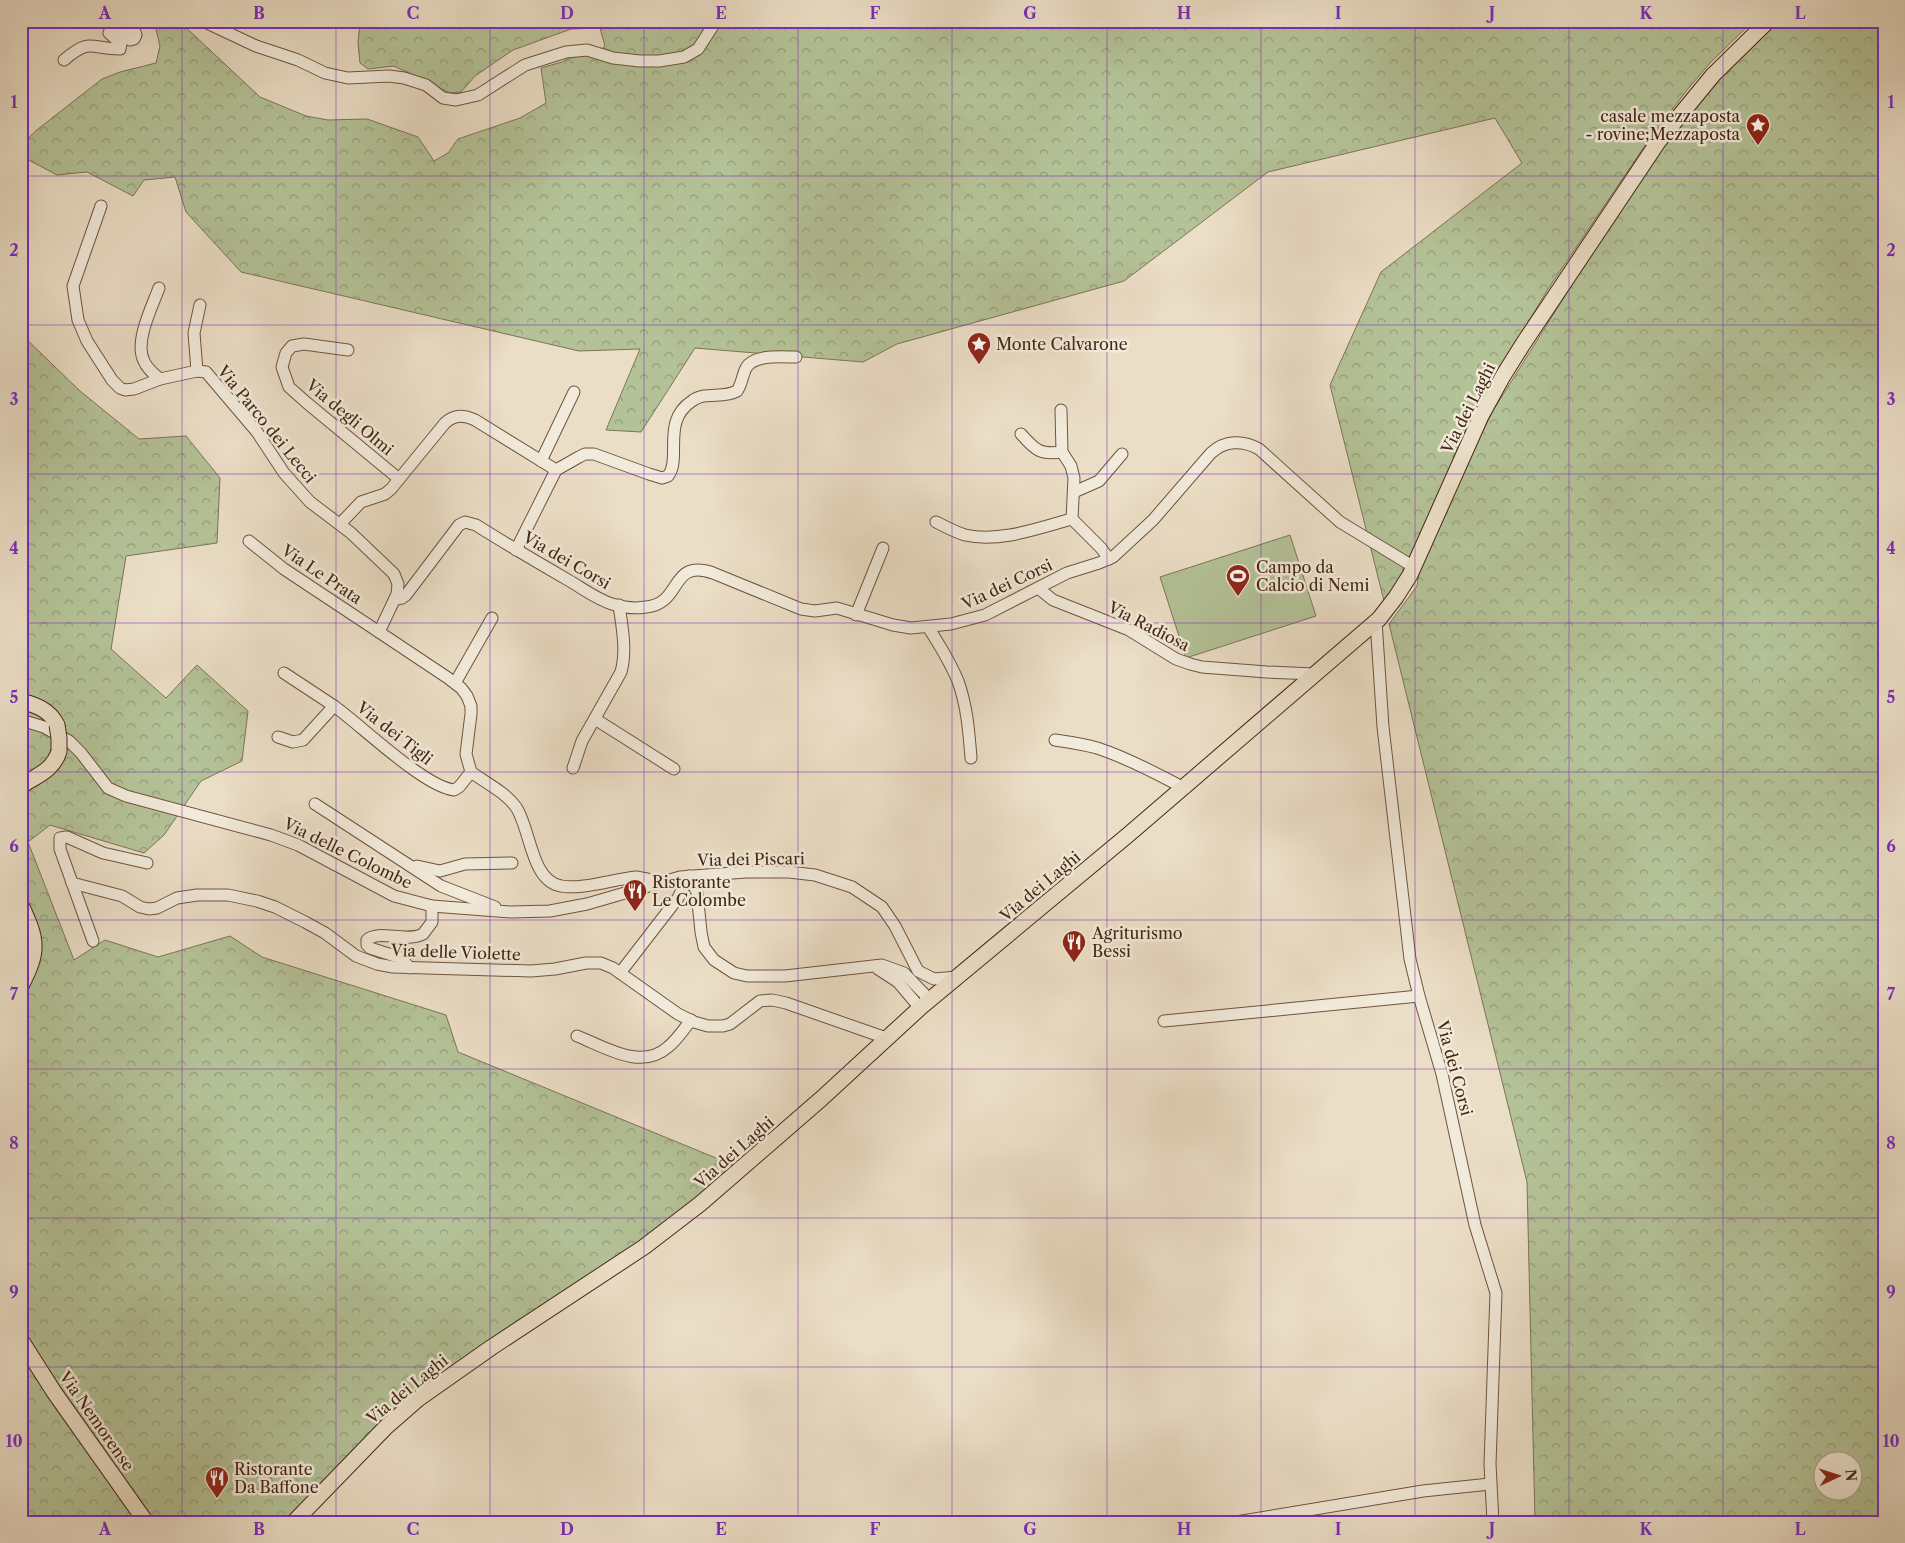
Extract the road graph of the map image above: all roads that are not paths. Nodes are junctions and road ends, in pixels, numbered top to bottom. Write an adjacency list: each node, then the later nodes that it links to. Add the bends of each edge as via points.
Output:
1 (116, 21): 5 (street, via 135,32 135,38 130,40 111,29 109,33 121,44 120,49 83,47)
2 (716, 21): 4 (street, via 698,49 684,57 640,61 613,58 587,50 566,52 525,65 478,95 456,100 444,98 426,85 404,78 324,74 298,60 256,46)
3 (1768, 21): 29 (main road, Via dei Laghi, via 1705,84 1658,142 1519,350 1481,416)
4 (206, 23)
5 (64, 60)
6 (101, 206): 12 (street, Via Parco dei Lecci, via 73,286 80,326 120,388 130,390)
7 (159, 288): 12 (street, via 141,350 147,366)
8 (200, 306): 11 (street, via 194,333)
9 (348, 350): 20 (street, Via degli Olmi, via 304,344 292,346 282,367 289,387)
10 (796, 357): 19 (street, via 755,361 746,368 737,391 699,397 688,403 675,424 673,467 668,476 654,476 594,454 582,456)
11 (197, 371): 12 (street, Via Parco dei Lecci); 24 (street, Via Parco dei Lecci, via 209,375 310,502)
12 (160, 379)
13 (574, 392): 18 (street)
14 (1061, 410): 16 (street)
15 (1021, 434): 16 (street, via 1041,452)
16 (1062, 452): 21 (street, via 1072,470)
17 (1122, 454): 21 (street, via 1099,481)
18 (540, 461): 19 (street); 20 (street, via 475,420 458,416 445,423)
19 (556, 470): 27 (street)
20 (399, 479): 24 (street, via 388,492 359,504)
21 (1074, 492): 22 (street)
22 (1072, 519): 23 (street, via 985,537 965,534); 28 (street)
23 (936, 522)
24 (340, 524): 31 (street, Via Parco dei Lecci, via 394,574 398,584)
25 (249, 541): 37 (street, Via Le Prata, via 284,569)
26 (883, 548): 33 (street)
27 (516, 550): 31 (street, Via dei Corsi, via 474,524 462,523 409,593); 32 (street, Via dei Corsi, via 599,598)
28 (1109, 559): 29 (street, Via dei Corsi, via 1152,520 1214,450 1226,444 1239,443 1259,449 1340,522); 30 (street, Via dei Corsi)
29 (1414, 567): 35 (main road, Via dei Laghi)
30 (1038, 588): 36 (street, Via dei Corsi, via 977,617); 39 (street, Via Radiosa, via 1061,604 1128,630 1190,664)
31 (396, 599): 37 (street)
32 (619, 605): 33 (street, Via dei Corsi, via 646,607 660,604 680,577 699,570 800,609 833,608); 43 (street, via 623,664)
33 (856, 615): 36 (street, Via dei Corsi, via 899,626)
34 (492, 618): 40 (street)
35 (1376, 621): 39 (main road, Via dei Laghi); 71 (street, Via dei Corsi, via 1382,718 1405,922)
36 (928, 627): 47 (street, via 962,692)
37 (379, 632): 40 (street)
38 (284, 673): 42 (street)
39 (1314, 674): 52 (main road, Via dei Laghi)
40 (455, 683): 50 (street, via 471,706 466,754)
41 (21, 701): 51 (main road, bridge, via 51,715 59,738 59,751 54,761)
42 (334, 706): 45 (street, Via dei Tigli, via 303,740 293,742); 50 (street, Via dei Tigli, via 435,783 454,790)
43 (595, 719): 48 (street, via 582,741); 49 (street)
44 (21, 720): 63 (street, Via delle Colombe, via 44,727 69,741 108,788 126,796 271,834 394,896)
45 (278, 737)
46 (1054, 740): 52 (street, via 1104,750)
47 (970, 758)
48 (573, 768)
49 (674, 769)
50 (471, 772): 60 (street, via 503,794 514,806 523,822 535,860 550,883 574,887 636,877)
51 (21, 786)
52 (1182, 788): 69 (main road, Via dei Laghi)
53 (315, 804): 55 (street)
54 (147, 863): 59 (street, via 108,855 62,836 60,846)
55 (405, 863): 57 (street, via 433,870); 61 (street)
56 (512, 863): 57 (street, via 465,864)
57 (449, 869): 61 (street)
58 (689, 876): 60 (street, Via delle Colombe); 67 (street, Via dei Piscari, via 790,872 839,882 870,898 886,912); 68 (street, via 678,898); 72 (street, via 697,892 704,947 714,960 734,973 785,976 882,965 910,977)
59 (72, 883): 65 (street); 66 (street, Via delle Violette, via 122,896 149,909 177,898 197,895 257,901 305,922 362,958 384,966)
60 (655, 883): 64 (street, Via delle Colombe, via 570,908)
61 (447, 890): 64 (street)
62 (21, 905): 70 (main road, via 32,930 35,947 32,964)
63 (432, 906): 64 (street, Via delle Colombe); 66 (street, via 432,922 423,934 408,938 376,936 367,940 370,948 397,956)
64 (511, 912)
65 (93, 942)
66 (410, 968): 68 (street, Via delle Violette, via 531,971 591,962 606,965)
67 (918, 971): 69 (street, via 934,979); 72 (street, Via dei Piscari)
68 (620, 973): 73 (street, Via delle Violette)
69 (958, 977): 72 (main road, Via dei Laghi)
70 (21, 986)
71 (1418, 996): 74 (street); 78 (street, Via dei Corsi, via 1442,1074 1475,1225 1496,1293)
72 (929, 1001): 76 (main road, Via dei Laghi)
73 (691, 1020): 75 (street, via 668,1048 652,1057 630,1057); 76 (street, Via delle Violette, via 708,1026 723,1026 756,1003 772,1000)
74 (1164, 1021)
75 (577, 1036)
76 (886, 1038): 80 (main road, Via dei Laghi, via 670,1229 418,1399 386,1427)
77 (21, 1340): 79 (main road, Via Nemorense)
78 (1490, 1484): 81 (street); 82 (street, Via dei Corsi)
79 (146, 1522)
80 (294, 1522)
81 (1236, 1522)
82 (1494, 1522)

